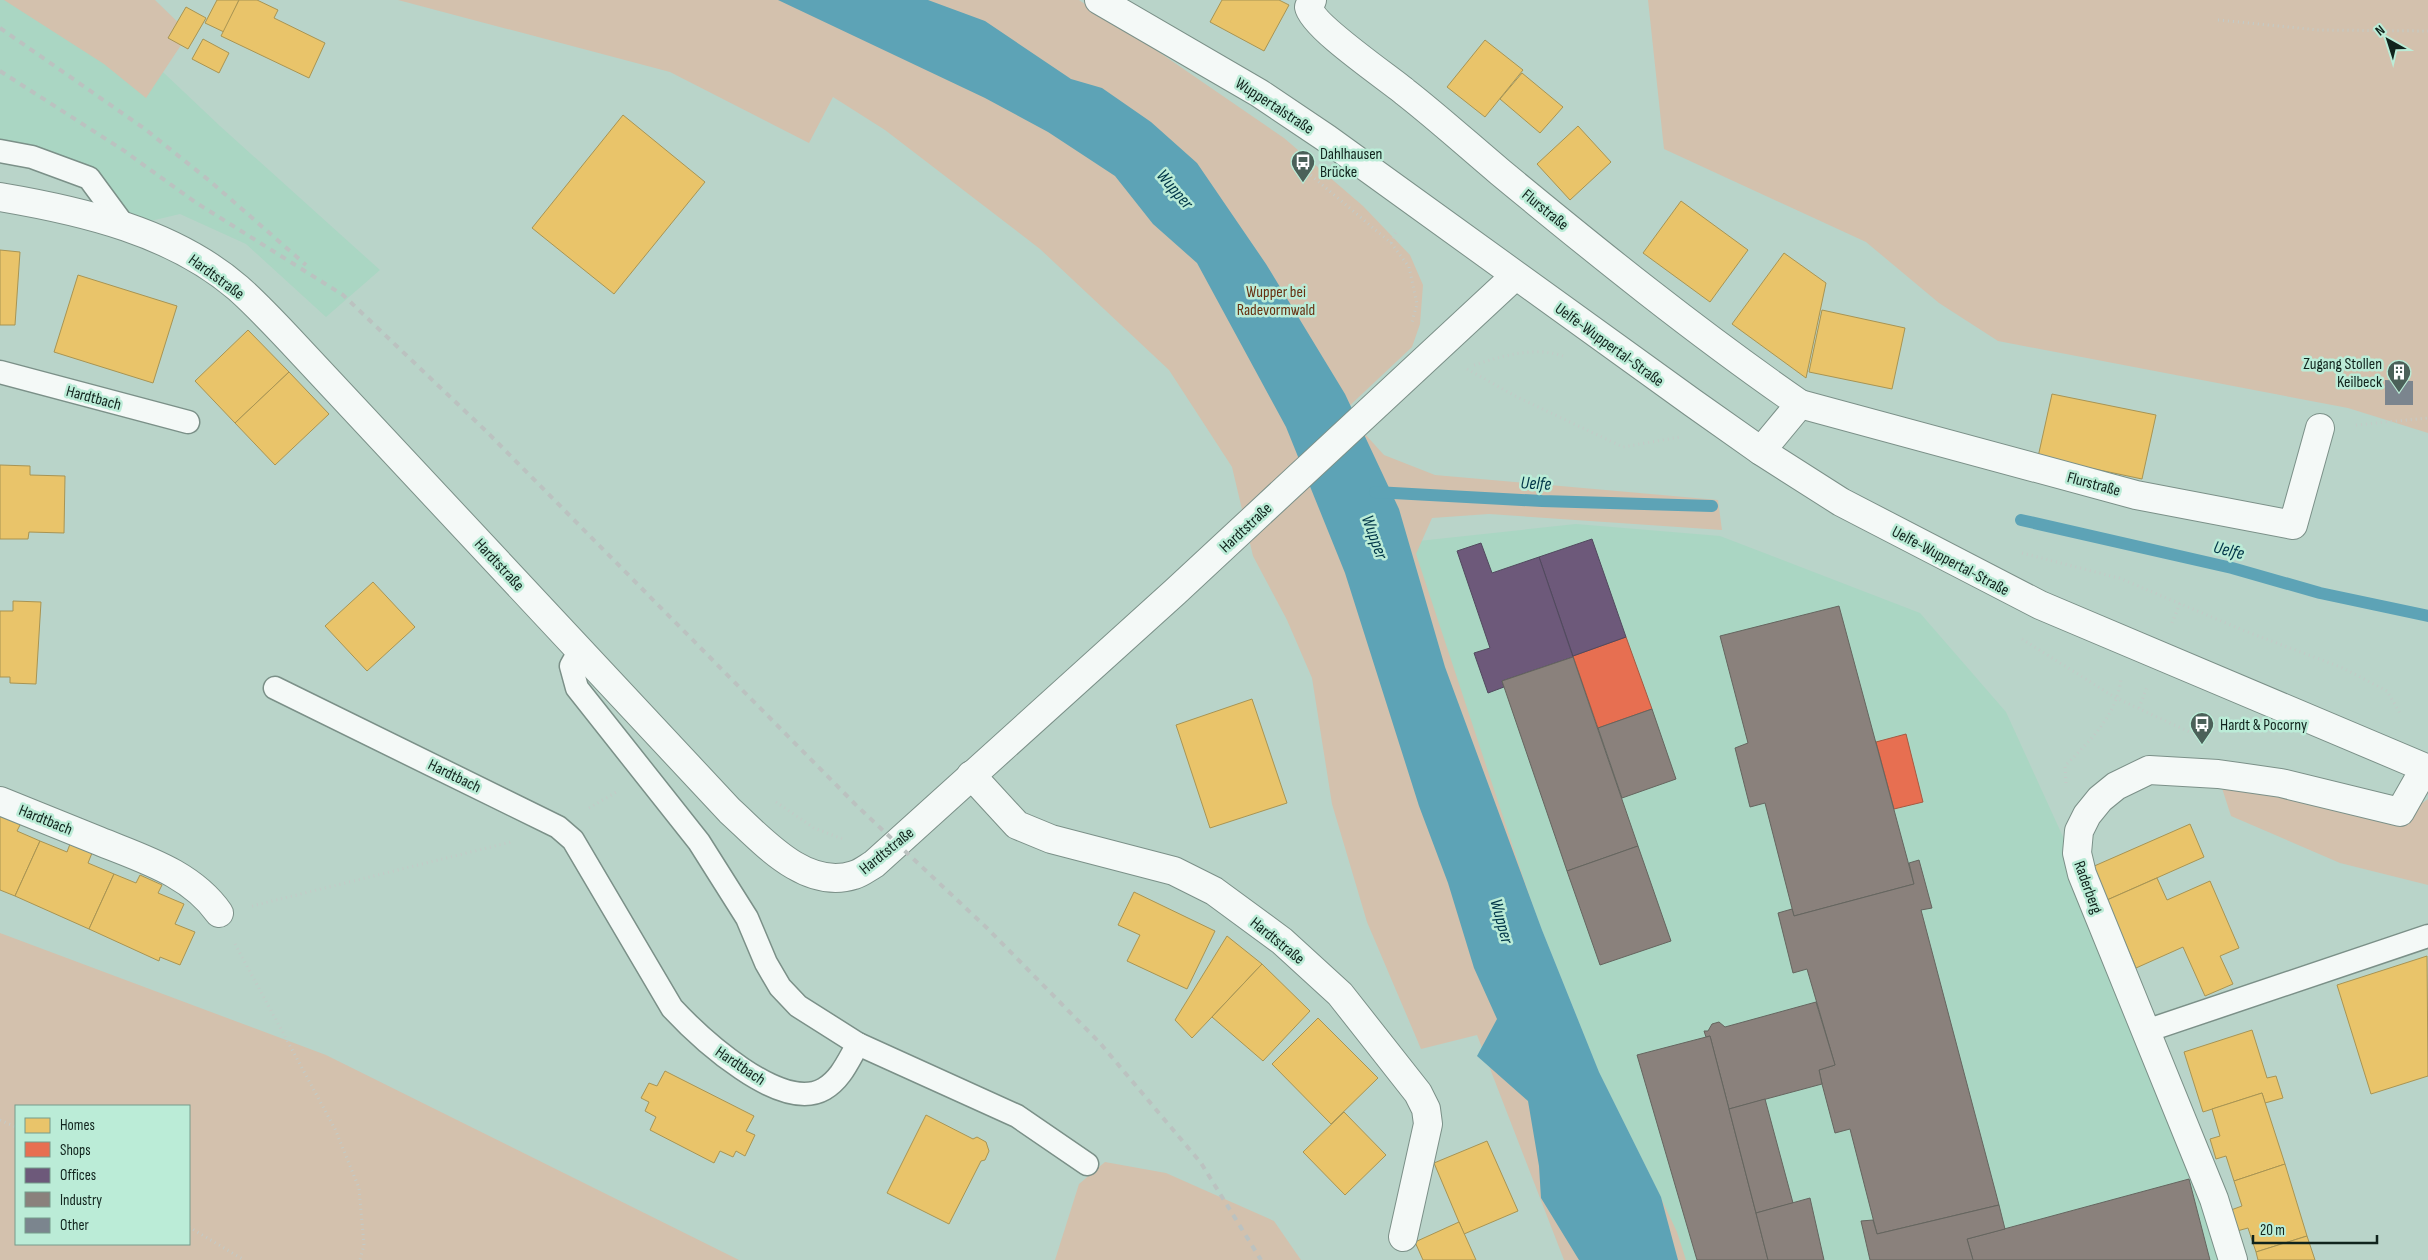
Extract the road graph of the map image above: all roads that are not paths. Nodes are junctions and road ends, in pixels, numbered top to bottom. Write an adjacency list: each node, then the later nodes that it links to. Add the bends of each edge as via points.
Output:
1 (1099, 0): 6 (main road, Wuppertalstraße, via 1319,133 1457,230)
2 (1312, 0): 8 (main road, Flurstraße, via 1309,8 1313,17 1338,40 1422,105 1623,273)
3 (0, 151): 5 (lane, via 32,157 88,178)
4 (0, 197): 5 (main road, Hardtstraße)
5 (125, 227): 12 (main road, Hardtstraße, via 182,251 238,288)
6 (1515, 276): 11 (main road, Uelfe-Wuppertal-Straße); 15 (main road, Hardtstraße, via 1175,592)
7 (0, 372): 9 (lane, Hardtbach)
8 (1800, 404): 10 (main road, Flurstraße, via 2136,495 2293,525); 11 (main road)
9 (188, 422)
10 (2320, 428)
11 (1761, 451): 14 (main road, Uelfe-Wuppertal-Straße, via 1841,502 1982,577 2125,643)
12 (580, 650): 15 (main road, Hardtstraße, via 730,811 782,856 812,874 843,878 863,871); 20 (lane, via 571,666 577,688 704,850 747,918 780,988 798,1006)
13 (275, 688): 20 (lane, Hardtbach, via 558,827 573,840 672,1008 737,1066 765,1083 801,1094 822,1090 839,1077)
14 (2426, 769): 19 (main road, Raderberg, via 2400,812 2281,782 2157,770 2134,775 2100,799 2079,831 2077,853 2082,874)
15 (972, 775): 22 (main road, Hardtstraße, via 1017,825 1051,840 1174,871 1214,891 1282,941 1340,994 1418,1093 1426,1109 1428,1124)
16 (0, 801): 17 (main road, Hardtbach, via 163,867 196,888)
17 (219, 913)
18 (2428, 936): 19 (lane)
19 (2146, 1032): 23 (main road, Raderberg, via 2214,1199)
20 (858, 1044): 21 (lane, via 1017,1116)
21 (1087, 1164)
22 (1403, 1237)
23 (2233, 1260)

